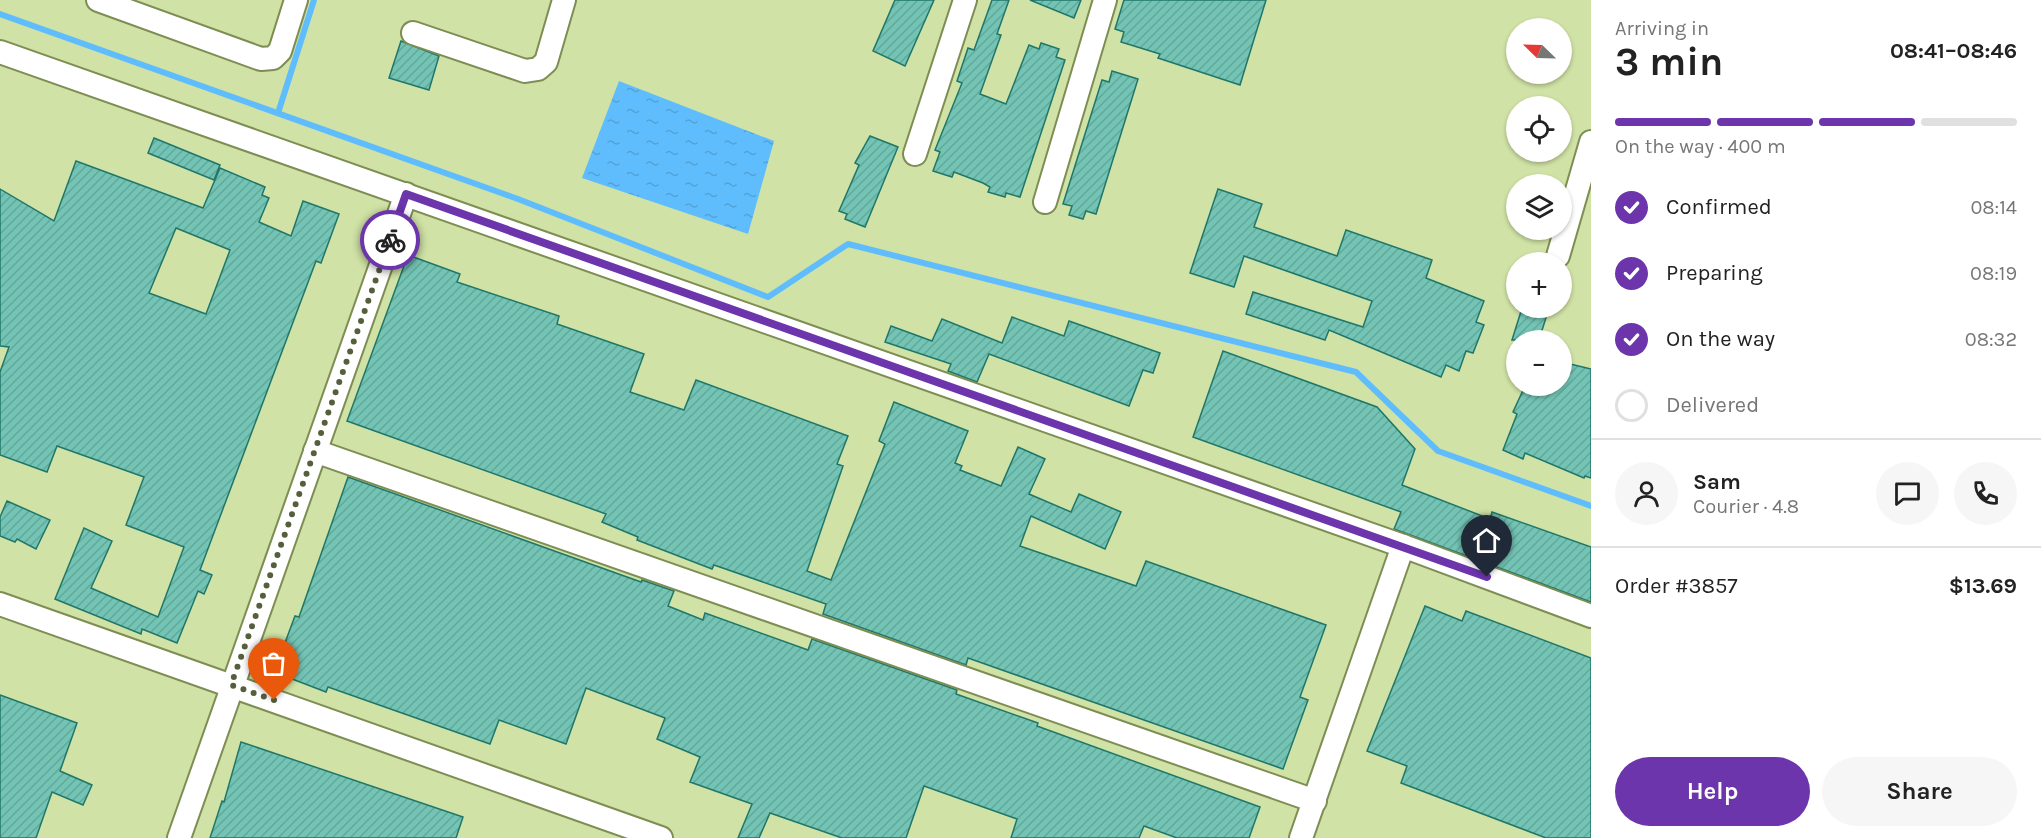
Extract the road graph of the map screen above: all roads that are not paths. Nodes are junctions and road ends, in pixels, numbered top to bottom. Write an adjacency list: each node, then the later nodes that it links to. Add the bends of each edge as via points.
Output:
1 (98, 0): 2 (street, via 261,59 273,58 280,51)
2 (296, 0)
3 (564, 0): 6 (street, via 546,62 538,69 525,71)
4 (965, 0): 9 (street)
5 (1105, 0): 11 (street)
6 (413, 33)
7 (0, 52): 10 (street)
8 (1591, 142): 12 (street)
9 (915, 154)
10 (406, 194): 13 (street); 14 (street)
11 (1045, 202)
12 (1559, 252)
13 (315, 452): 17 (street); 18 (street)
14 (1403, 546): 16 (street); 18 (street)
15 (0, 604): 17 (street)
16 (1591, 616)
17 (231, 685): 19 (street); 20 (street)
18 (1315, 801): 21 (street)
19 (179, 838)
20 (661, 838)
21 (1301, 838)

